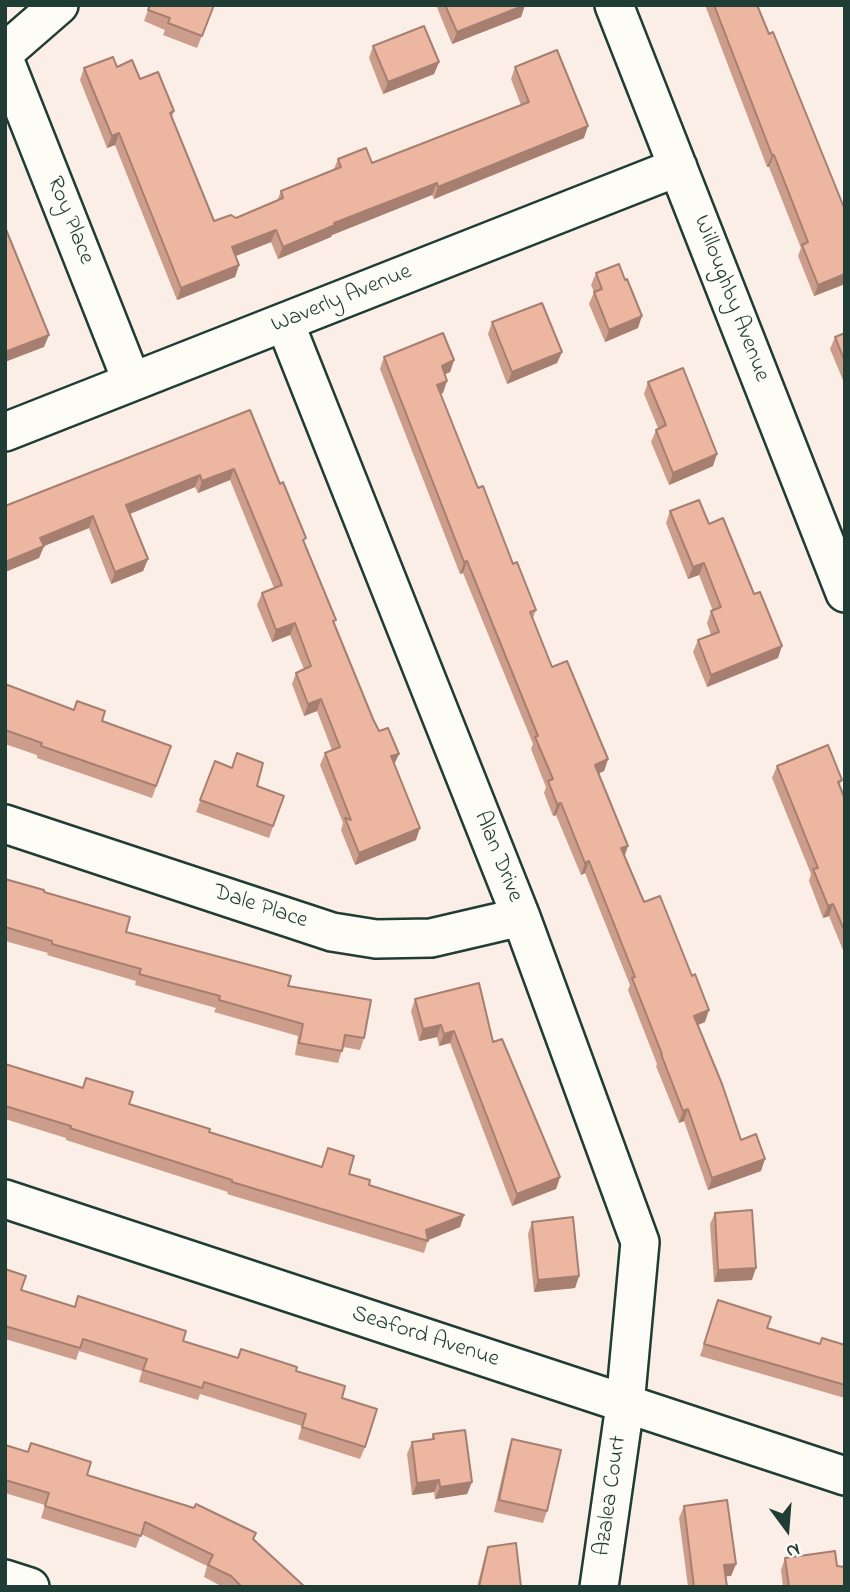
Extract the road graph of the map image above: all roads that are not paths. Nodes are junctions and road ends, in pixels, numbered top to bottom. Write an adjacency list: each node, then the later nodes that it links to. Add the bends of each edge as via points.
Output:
1 (59, 5): 3 (street)
2 (614, 5): 5 (street, Willoughby Avenue)
3 (5, 52)
4 (5, 61): 7 (street, Roy Place)
5 (678, 167): 6 (street, Waverly Avenue); 9 (street, Willoughby Avenue)
6 (285, 323): 7 (street, Waverly Avenue); 11 (street, Alan Drive)
7 (132, 382): 8 (street, Waverly Avenue)
8 (5, 432)
9 (845, 593)
10 (5, 824): 11 (street, Dale Place, via 332,932 376,939 431,938)
11 (521, 917): 13 (street, Alan Drive, via 640,1242)
12 (5, 1199): 13 (street, Seaford Avenue)
13 (625, 1405): 14 (street, Seaford Avenue); 17 (street, Azalea Court)
14 (845, 1476)
15 (5, 1579): 16 (street)
16 (30, 1587)
17 (599, 1587)

